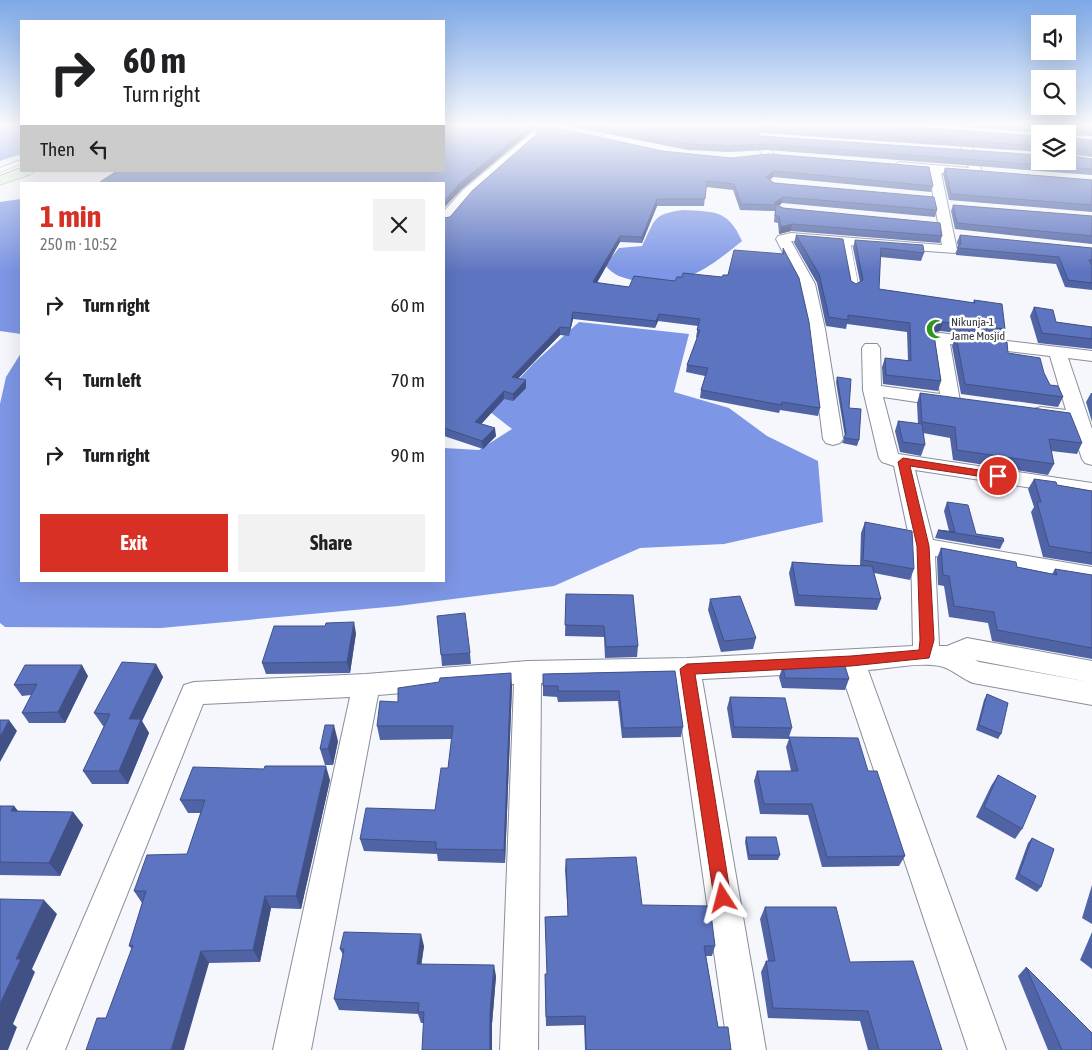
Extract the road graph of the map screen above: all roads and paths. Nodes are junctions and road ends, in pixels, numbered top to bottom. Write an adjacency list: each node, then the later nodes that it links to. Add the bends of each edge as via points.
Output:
1 (16, 174): 4 (main road)
2 (489, 174): 7 (street)
3 (935, 174): 5 (street)
4 (2, 178)
5 (937, 200): 6 (street); 8 (street)
6 (960, 206)
7 (445, 218)
8 (942, 227): 9 (street); 10 (street, via 950,250)
9 (966, 237)
10 (846, 241): 11 (lane); 20 (street, via 783,239 807,284)
11 (855, 289)
12 (871, 348): 15 (street)
13 (1057, 352): 14 (street); 16 (street, via 940,338); 19 (street)
14 (1092, 356)
15 (872, 390): 16 (street); 22 (street, via 889,458)
16 (952, 401): 17 (street)
17 (971, 403)
18 (1019, 410): 19 (street)
19 (1077, 417): 21 (street)
20 (833, 439)
21 (1092, 459)
22 (903, 462): 23 (street); 24 (street)
23 (1092, 490)
24 (923, 546): 25 (street); 26 (street, via 927,640)
25 (1092, 576)
26 (937, 656): 27 (street); 30 (street, via 967,648); 32 (street, via 972,672)
27 (851, 661): 28 (street); 37 (street)
28 (687, 669): 29 (street); 36 (street)
29 (528, 672): 31 (street); 35 (street)
30 (1092, 672)
31 (366, 685): 33 (street, via 194,693); 34 (street)
32 (1092, 694)
33 (46, 1050)
34 (292, 1050)
35 (519, 1050)
36 (747, 1050)
37 (987, 1050)

